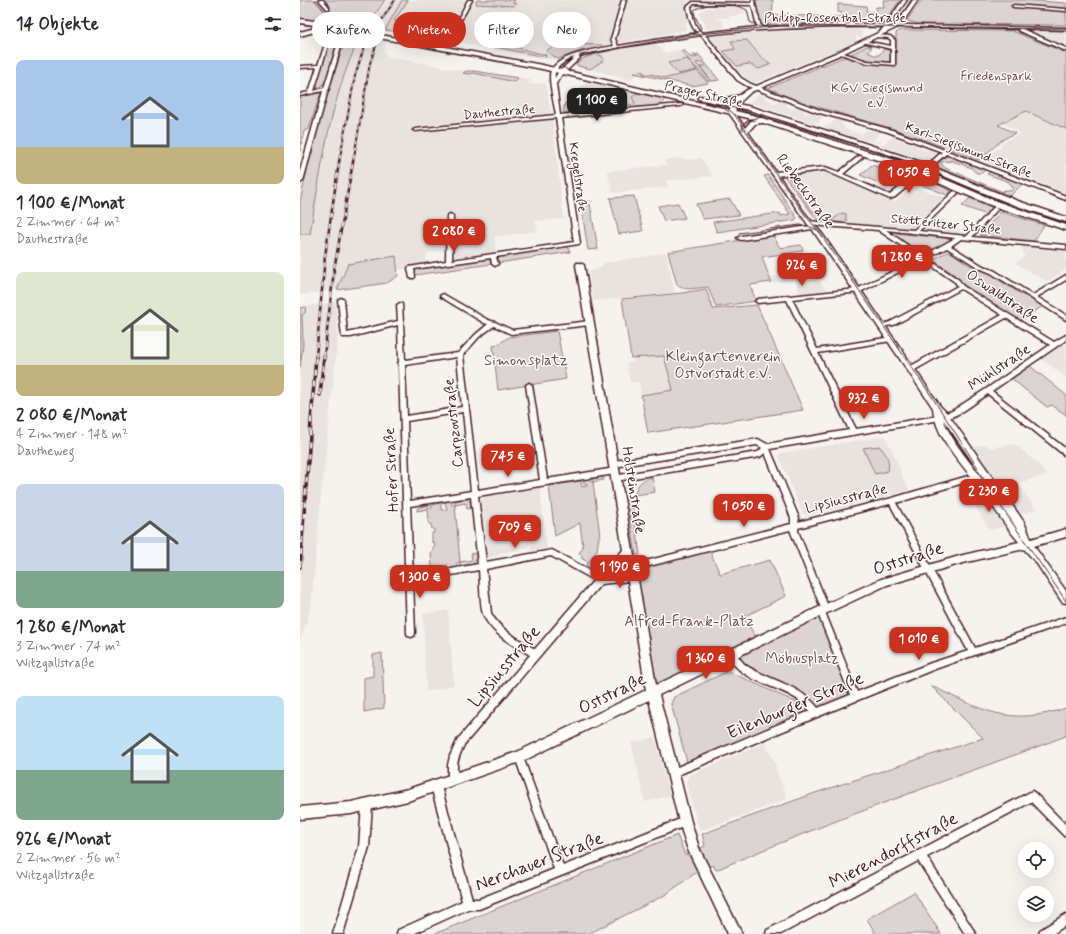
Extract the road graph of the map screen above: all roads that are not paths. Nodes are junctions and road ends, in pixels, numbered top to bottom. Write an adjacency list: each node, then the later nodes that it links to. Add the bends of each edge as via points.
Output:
1 (321, 0): 8 (street)
2 (470, 0): 10 (street)
3 (624, 0): 24 (street, via 613,40)
4 (905, 0): 12 (main road)
5 (916, 0): 13 (main road)
6 (753, 2): 15 (street); 19 (street, Karl-Siegismund-Straße, via 690,4 691,19 696,30)
7 (1014, 6): 9 (street)
8 (328, 8)
9 (1066, 10)
10 (463, 12)
11 (312, 27): 14 (main road, Prager Straße)
12 (886, 27): 13 (street, Philipp-Rosenthal-Straße); 15 (street, Philipp-Rosenthal-Straße); 21 (main road)
13 (895, 27): 16 (street, Philipp-Rosenthal-Straße); 20 (main road)
14 (301, 28): 17 (main road, Prager Straße)
15 (759, 28): 19 (street, Philipp-Rosenthal-Straße)
16 (1018, 28): 18 (street, Philipp-Rosenthal-Straße); 28 (street)
17 (312, 29)
18 (1066, 29)
19 (701, 33): 24 (street, Philipp-Rosenthal-Straße); 36 (street, Karl-Siegismund-Straße, via 740,79)
20 (878, 36): 21 (main road); 26 (street, Philipp-Rosenthal-Straße, via 891,38)
21 (864, 42): 26 (street, Philipp-Rosenthal-Straße); 29 (main road)
22 (466, 46): 23 (main road, Prager Straße)
23 (470, 46)
24 (616, 47): 30 (street, Philipp-Rosenthal-Straße)
25 (464, 48): 33 (main road, Prager Straße)
26 (893, 48): 29 (street, via 893,64 867,62)
27 (489, 50): 33 (main road, Prager Straße)
28 (1066, 50)
29 (840, 53): 36 (main road)
30 (583, 54): 33 (street, Philipp-Rosenthal-Straße); 34 (street, Philipp-Rosenthal-Straße)
31 (319, 66): 32 (street); 37 (street, via 328,38 341,38); 38 (street)
32 (300, 67)
33 (556, 67): 34 (main road, Prager Straße); 35 (street, Kregelstraße, via 552,76)
34 (564, 69): 35 (street, Philipp-Rosenthal-Straße); 41 (main road, Prager Straße); 44 (main road, Prager Straße)
35 (554, 83): 45 (street, Kregelstraße)
36 (756, 88): 40 (main road); 42 (main road); 49 (street, Karl-Siegismund-Straße)
37 (327, 89): 38 (street); 55 (street)
38 (311, 93): 39 (street)
39 (300, 95)
40 (742, 96): 41 (main road); 42 (main road)
41 (718, 101): 42 (main road, Prager Straße)
42 (736, 105): 44 (main road); 51 (main road, Prager Straße)
43 (681, 106): 45 (street, Dauthestraße)
44 (732, 111): 46 (main road, Prager Straße); 48 (main road, Riebeckstraße)
45 (560, 117): 47 (street, Dauthestraße); 70 (street, Kregelstraße, via 577,243)
46 (766, 121): 48 (main road, via 753,122); 52 (main road, Prager Straße)
47 (415, 130)
48 (745, 132): 53 (main road, Riebeckstraße)
49 (946, 152): 51 (street); 57 (street, Karl-Siegismund-Straße)
50 (861, 157): 54 (street)
51 (928, 167): 60 (main road, Prager Straße, via 1015,203)
52 (920, 172): 54 (street, via 890,197); 63 (main road, Prager Straße, via 993,203)
53 (776, 174): 54 (street, via 823,168); 61 (main road, Riebeckstraße)
54 (840, 174)
55 (300, 181)
56 (955, 193): 64 (street)
57 (1066, 198)
58 (995, 209): 67 (street)
59 (450, 216): 72 (street)
60 (1066, 220)
61 (811, 224): 62 (street, Stötteritzer Straße); 65 (main road, Stötteritzer Straße); 78 (main road, Riebeckstraße)
62 (878, 228): 64 (street, Stötteritzer Straße); 71 (street, Oswaldstraße)
63 (1066, 228)
64 (914, 232): 66 (street, Stötteritzer Straße)
65 (739, 235)
66 (958, 236): 67 (street, Stötteritzer Straße); 68 (street, via 958,239)
67 (969, 237): 69 (street, Stötteritzer Straße)
68 (947, 246): 71 (street); 81 (street)
69 (1066, 247)
70 (493, 256): 72 (street); 73 (street)
71 (924, 258): 77 (street, Oswaldstraße, via 957,281); 78 (street)
72 (449, 262): 75 (street, via 411,268)
73 (495, 264)
74 (580, 265): 88 (main road, Holsteinstraße)
75 (412, 277)
76 (1066, 277): 81 (street)
77 (960, 287): 85 (street, Oswaldstraße); 90 (street, via 892,324)
78 (858, 291): 80 (street); 90 (main road, Riebeckstraße)
79 (443, 296): 89 (street)
80 (788, 297): 83 (street); 94 (street)
81 (1034, 297): 86 (street)
82 (342, 300): 87 (street, via 344,336)
83 (758, 301)
84 (400, 305): 87 (street, Hofer Straße)
85 (1005, 316): 93 (street, Oswaldstraße); 97 (street)
86 (1066, 318)
87 (400, 323): 96 (street, Hofer Straße)
88 (590, 323): 89 (street, via 510,332); 106 (main road, Holsteinstraße)
89 (493, 324): 95 (street)
90 (882, 326): 92 (main road, Riebeckstraße)
91 (1066, 337): 93 (street, Mühlstraße)
92 (891, 339): 94 (street); 97 (main road, Riebeckstraße)
93 (1054, 345): 99 (street, Mühlstraße)
94 (814, 352): 103 (street)
95 (460, 354): 96 (street); 100 (street, Carpzovstraße)
96 (401, 363): 102 (street, Hofer Straße)
97 (911, 369): 101 (main road, Riebeckstraße)
98 (529, 385): 108 (street)
99 (988, 391): 101 (street, Mühlstraße, via 954,413); 105 (street)
100 (466, 409): 102 (street); 109 (street, Carpzovstraße)
101 (940, 414): 103 (street, Mühlstraße); 107 (main road, Riebeckstraße, via 944,431); 114 (main road, Riebeckstraße, via 1021,526)
102 (403, 419): 111 (street, Hofer Straße)
103 (853, 431): 104 (street, Mühlstraße)
104 (766, 447): 106 (street, via 760,454); 106 (street, via 758,442); 112 (street, via 795,518)
105 (1066, 453)
106 (615, 471): 108 (street); 115 (main road, Holsteinstraße)
107 (975, 477): 110 (street, Lipsiusstraße); 114 (main road, Riebeckstraße, via 1012,528)
108 (544, 482): 109 (street)
109 (475, 494): 111 (street); 116 (street, Carpzovstraße)
110 (892, 501): 112 (street, Lipsiusstraße); 117 (street)
111 (408, 504): 119 (street, Hofer Straße)
112 (795, 525): 118 (street, Lipsiusstraße); 122 (street, via 794,531)
113 (1066, 533): 114 (main road, Oststraße)
114 (1028, 544): 117 (main road, Oststraße); 121 (main road, Riebeckstraße)
115 (627, 551): 118 (main road, Holsteinstraße); 120 (street, Lipsiusstraße)
116 (482, 566): 119 (street); 120 (street, via 552,553); 126 (street, Carpzovstraße, via 487,613 491,622)
117 (929, 569): 122 (main road, Oststraße, via 885,582); 125 (street)
118 (630, 573): 120 (street, Lipsiusstraße, via 606,581); 128 (main road, Holsteinstraße)
119 (409, 580): 124 (street, Hofer Straße)
120 (599, 580): 126 (street, Lipsiusstraße)
121 (1066, 599)
122 (823, 610): 127 (main road, Oststraße); 129 (street)
123 (1066, 620): 125 (street, Eilenburger Straße)
124 (411, 633)
125 (972, 651): 129 (street, Eilenburger Straße)
126 (536, 654): 133 (street, Lipsiusstraße, via 461,742 452,758)
127 (732, 655): 128 (main road, Oststraße); 130 (street, via 742,667 799,695 812,705)
128 (652, 693): 131 (main road, Oststraße); 132 (main road, Holsteinstraße)
129 (855, 697): 130 (street, Eilenburger Straße)
130 (817, 713): 132 (street, Eilenburger Straße)
131 (519, 758): 133 (main road, Oststraße); 140 (street)
132 (673, 773): 137 (main road, Holsteinstraße)
133 (454, 780): 134 (main road, Oststraße)
134 (436, 786): 135 (main road, Oststraße); 141 (street)
135 (366, 805): 136 (main road, Oststraße); 144 (street, via 364,847)
136 (300, 813)
137 (685, 822): 140 (street, Nerchauer Straße); 145 (main road, Holsteinstraße, via 694,850)
138 (1066, 832): 139 (street, Mierendorffstraße, via 1032,796)
139 (920, 855): 146 (street, Mierendorffstraße); 147 (street)
140 (560, 872): 141 (street, Nerchauer Straße, via 479,904)
141 (468, 904): 143 (street, Nerchauer Straße)
142 (1066, 919): 148 (street)
143 (403, 933)
144 (338, 934)
145 (735, 934)
146 (771, 934)
147 (971, 934)
148 (1044, 934)

